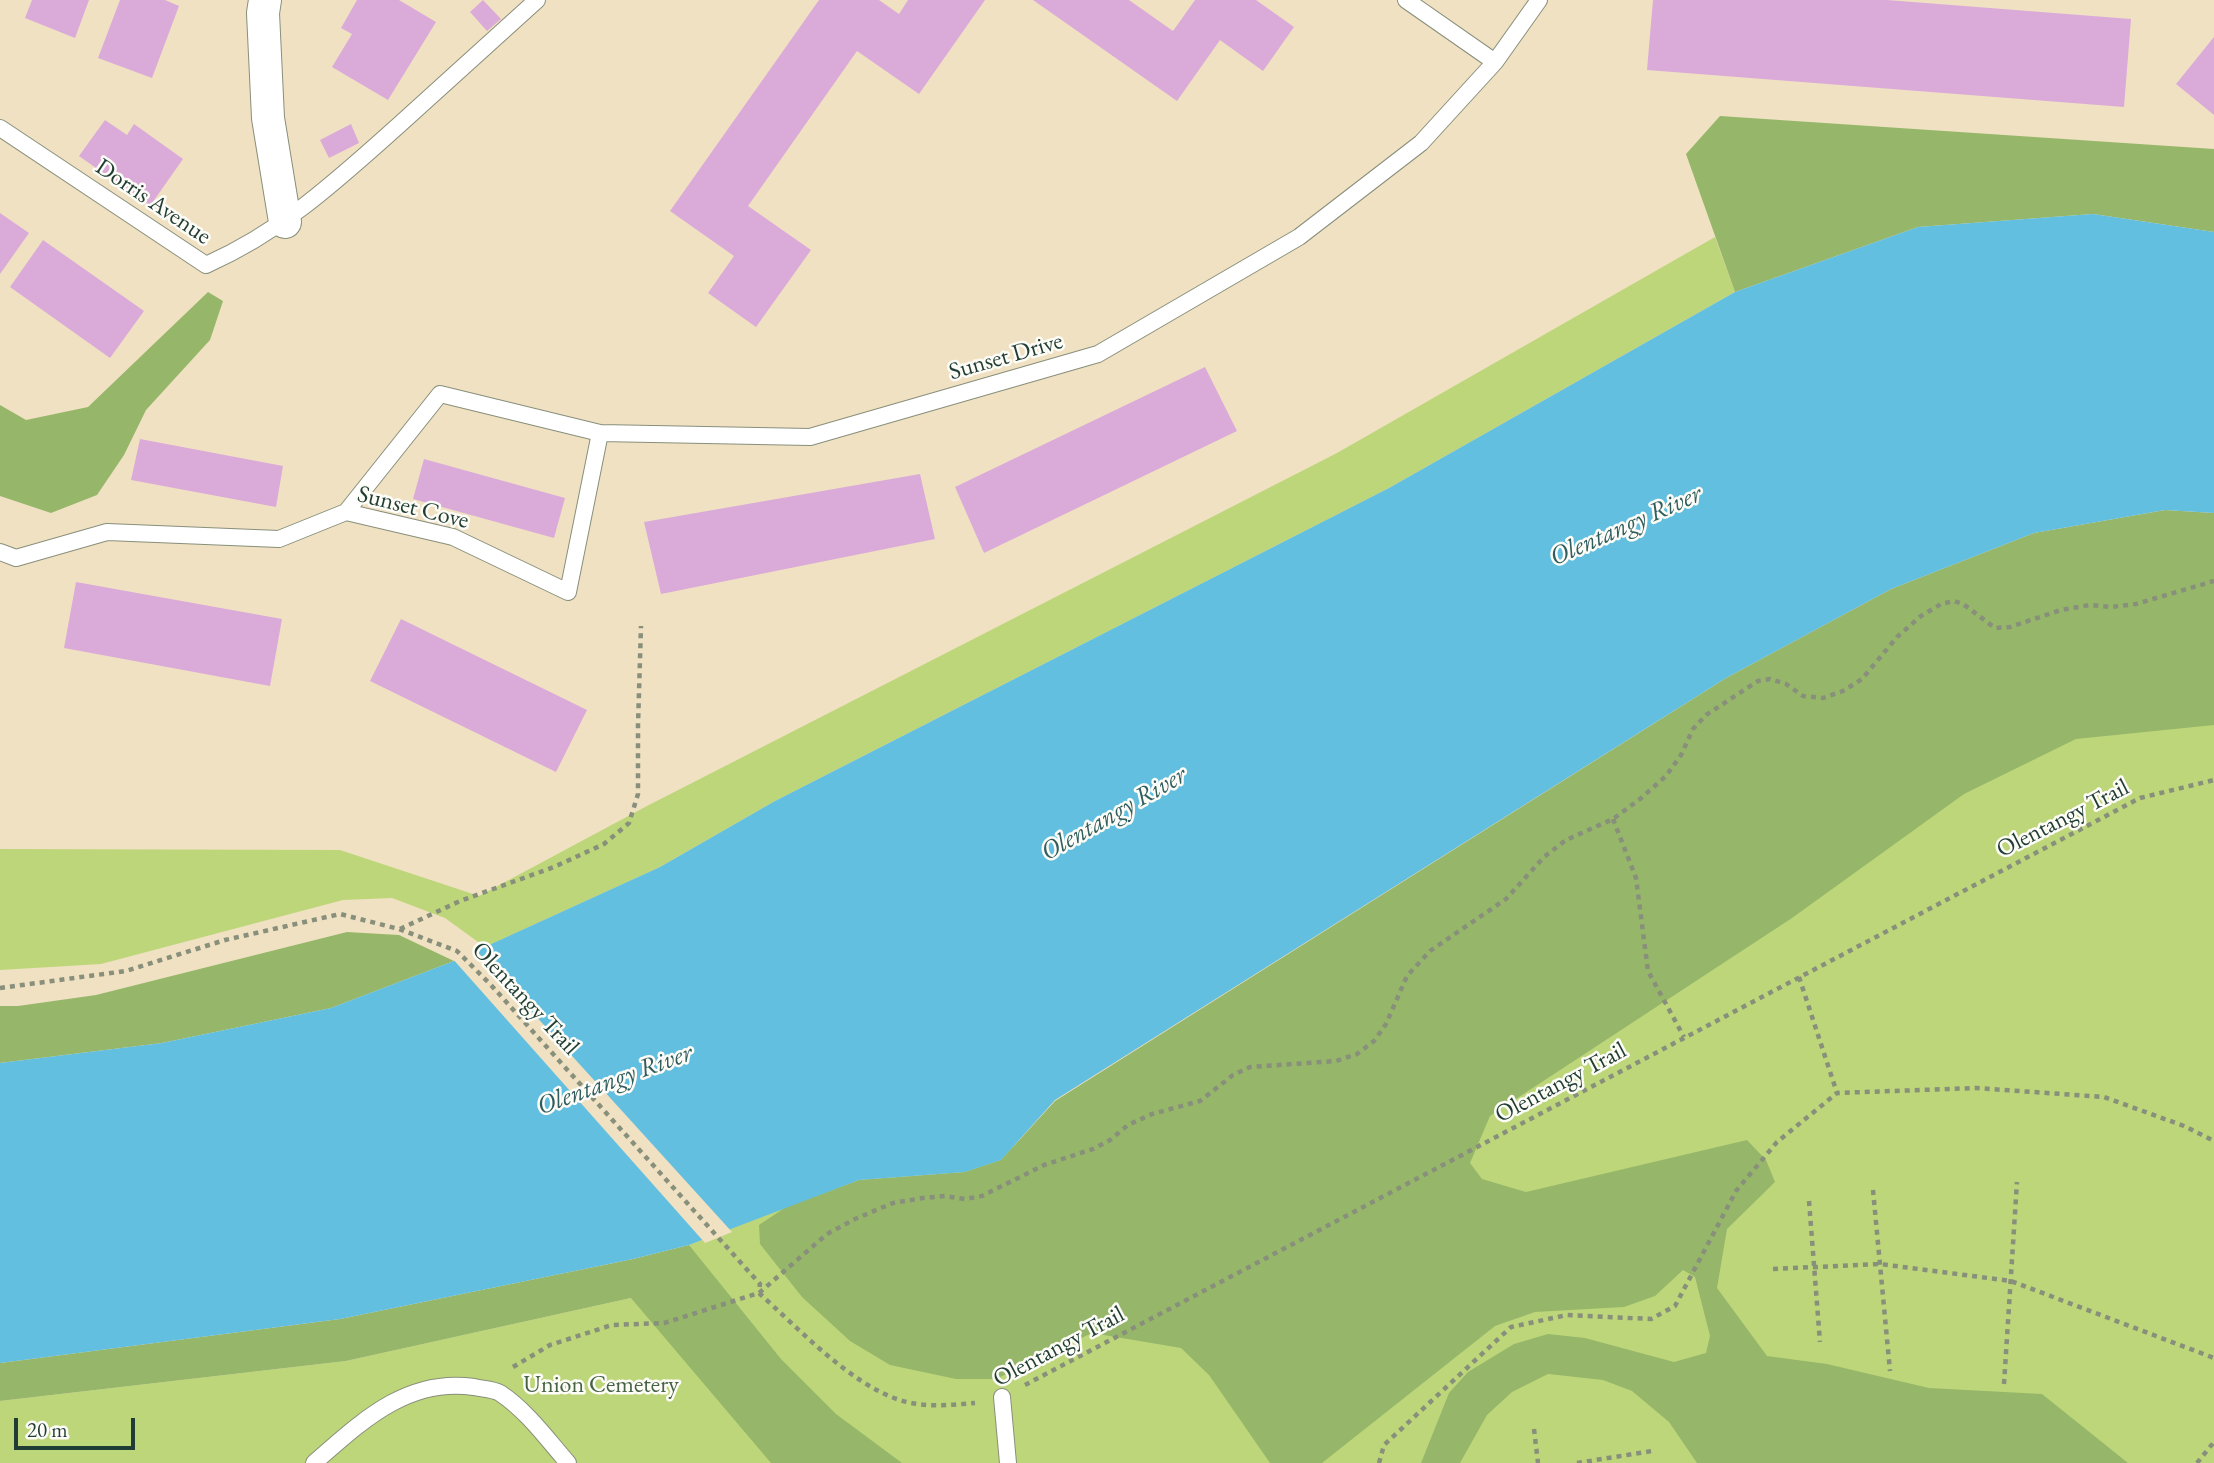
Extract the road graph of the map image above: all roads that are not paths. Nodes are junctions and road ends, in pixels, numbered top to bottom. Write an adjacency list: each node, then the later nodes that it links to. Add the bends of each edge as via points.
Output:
1 (265, 0): 7 (street, via 268,118)
2 (537, 0): 7 (lane)
3 (1406, 0): 5 (lane)
4 (1539, 0): 5 (lane, Sunset Drive)
5 (1495, 62): 8 (lane, Sunset Drive, via 1421,143 1299,237 1098,354 810,437)
6 (0, 128): 7 (lane, Dorris Avenue, via 206,265)
7 (285, 222)
8 (600, 433): 9 (lane, Sunset Drive, via 440,394); 9 (lane, Sunset Cove, via 568,592 453,537)
9 (346, 512): 10 (lane, Sunset Cove, via 279,539 107,532 16,558)
10 (0, 552)
11 (1002, 1397): 14 (lane)
12 (314, 1463): 13 (lane, via 385,1405 418,1390 456,1385 498,1391)
13 (568, 1463)
14 (1008, 1463)

